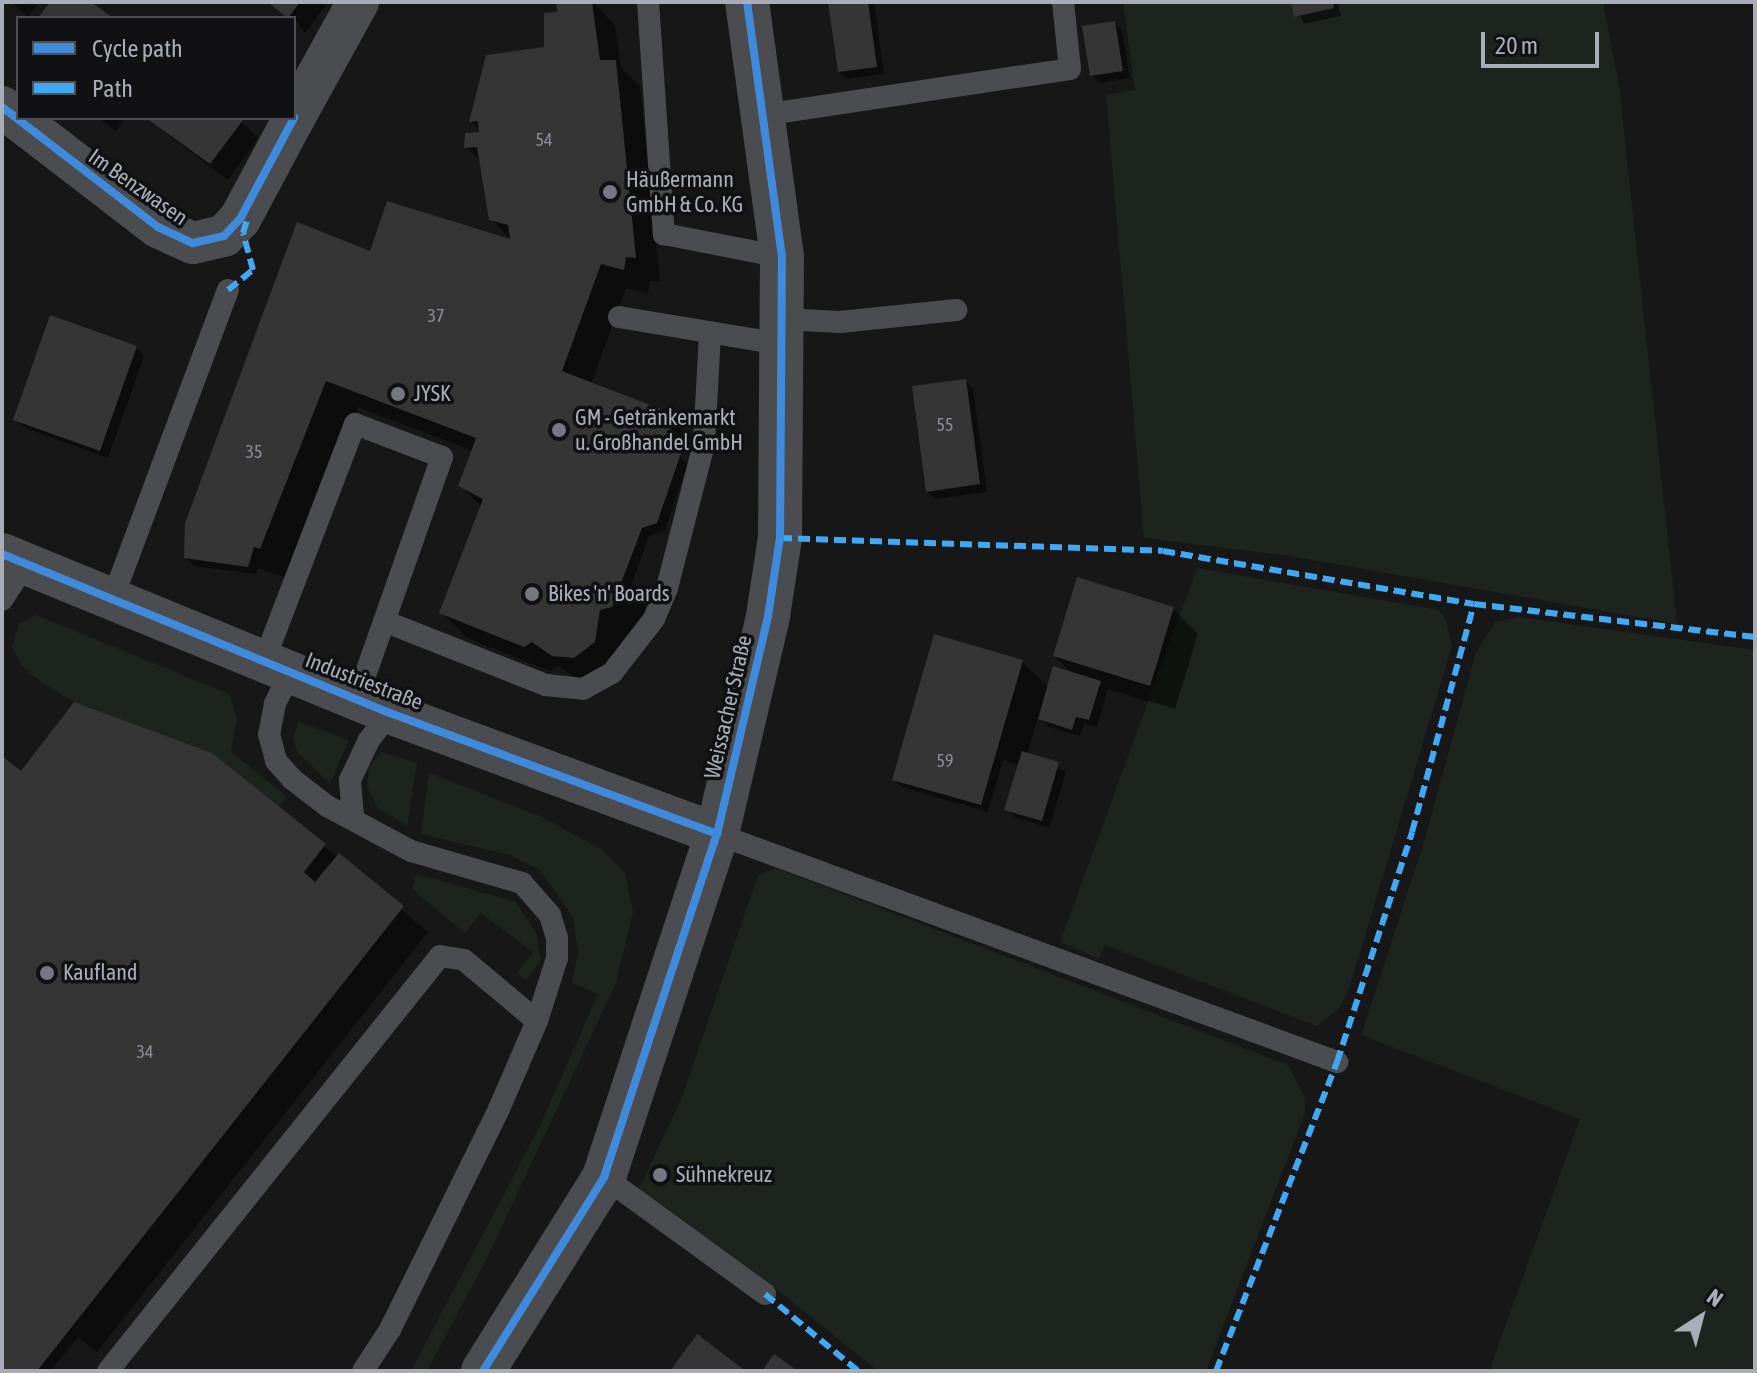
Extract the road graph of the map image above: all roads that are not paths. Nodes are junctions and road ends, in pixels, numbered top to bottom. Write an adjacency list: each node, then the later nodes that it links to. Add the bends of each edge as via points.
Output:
1 (358, 2): 5 (street)
2 (648, 2): 9 (lane, via 664,234)
3 (747, 2): 6 (street, Weissacher Straße)
4 (1063, 2): 6 (lane, via 1070,69)
5 (296, 114)
6 (762, 115): 9 (street, Weissacher Straße)
7 (19, 120): 8 (street, Im Benzwasen, via 158,227 193,243 224,236 253,201)
8 (293, 120)
9 (782, 257): 14 (street, Weissacher Straße)
10 (228, 290): 17 (lane)
11 (956, 310): 14 (lane)
12 (619, 317): 13 (lane)
13 (710, 332): 14 (lane); 18 (lane, via 704,444 667,588 654,619 612,673 583,689 546,685)
14 (781, 332): 22 (street, Weissacher Straße, via 780,538 768,616)
15 (13, 560): 16 (lane); 17 (street, Industriestraße)
16 (2, 600)
17 (112, 600): 19 (street, Industriestraße)
18 (384, 621): 19 (lane, via 442,457 355,424); 20 (lane)
19 (278, 666): 20 (street, Industriestraße); 21 (lane, via 269,734 276,761 315,798)
20 (373, 706): 21 (lane, via 369,740 350,780); 22 (street, Industriestraße)
21 (353, 816): 23 (lane, via 411,851 496,873 537,896 557,938 557,958)
22 (717, 834): 24 (lane); 25 (street, Weissacher Straße)
23 (537, 1021): 27 (lane, via 464,960 440,956); 28 (lane, via 457,1198 391,1328)
24 (1337, 1062)
25 (604, 1177): 26 (lane); 29 (street, Weissacher Straße)
26 (765, 1294)
27 (108, 1371)
28 (363, 1371)
29 (483, 1371)

